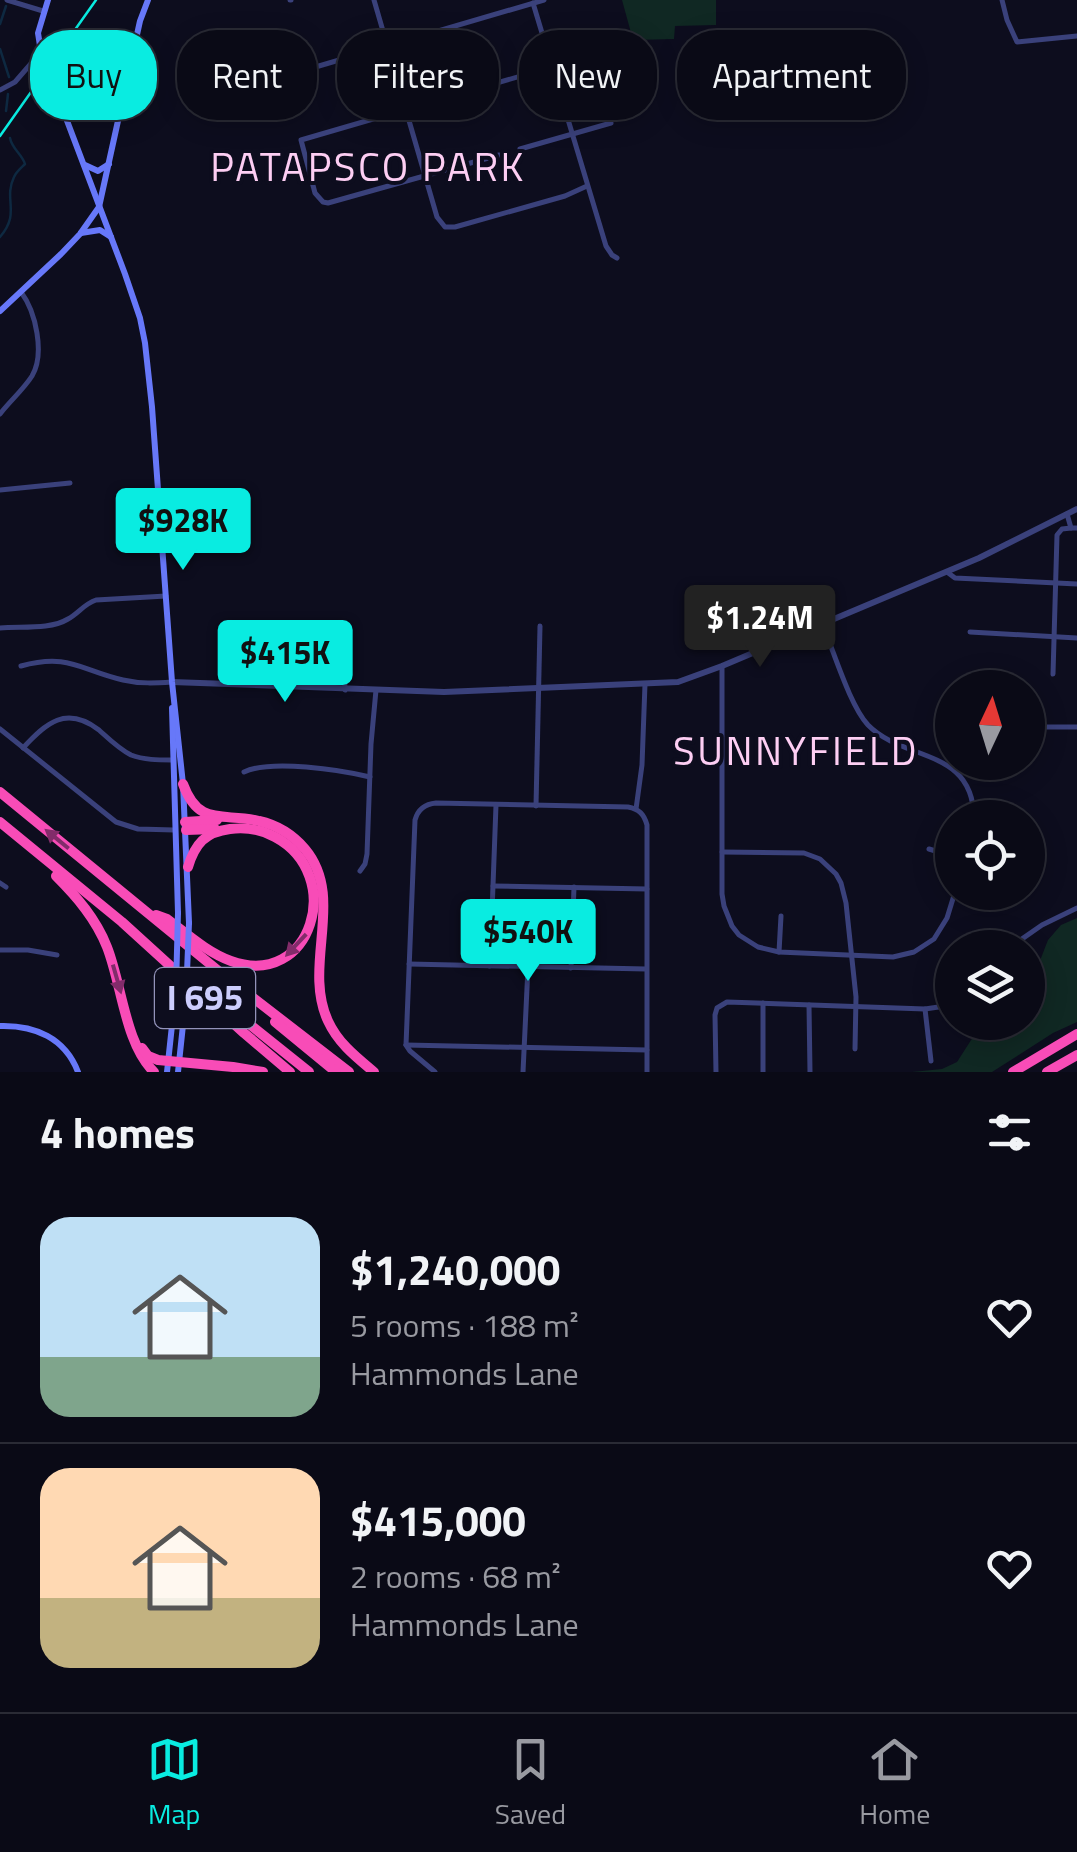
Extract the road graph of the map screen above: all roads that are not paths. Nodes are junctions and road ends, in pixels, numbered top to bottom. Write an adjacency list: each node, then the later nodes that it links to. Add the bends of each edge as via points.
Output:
1 (6, 0): 8 (street)
2 (48, 0): 8 (main road)
3 (148, 0): 25 (main road)
4 (374, 0): 10 (street)
5 (544, 0): 7 (street)
6 (1002, 0): 13 (street, via 1018,42)
7 (533, 2): 11 (street); 12 (street)
8 (44, 11): 9 (main road)
9 (39, 30)
10 (383, 30)
11 (441, 30)
12 (541, 30)
13 (1077, 36)
14 (30, 64): 15 (street)
15 (0, 90)
16 (66, 120): 24 (main road)
17 (369, 120): 26 (street, via 301,140 323,202)
18 (409, 120): 26 (street)
19 (568, 120): 21 (street)
20 (611, 123): 21 (street)
21 (572, 134): 22 (street); 27 (street)
22 (520, 149)
23 (499, 155): 26 (street)
24 (82, 162): 25 (main road, via 98,171); 28 (main road)
25 (110, 163): 28 (main road)
26 (426, 176): 27 (street, via 445,227)
27 (587, 186): 31 (street, via 606,246)
28 (99, 207): 29 (main road); 30 (main road)
29 (80, 234): 30 (main road, via 100,230); 32 (main road)
30 (112, 238): 43 (main road, via 145,344)
31 (618, 258)
32 (21, 292): 33 (main road); 34 (street, via 36,323 36,367)
33 (0, 311)
34 (0, 414)
35 (70, 482): 36 (street)
36 (0, 490)
37 (1077, 510): 38 (street)
38 (1067, 514): 39 (street); 40 (street)
39 (1074, 528): 41 (street, via 1058,535)
40 (947, 572): 41 (street, via 955,578); 44 (street)
41 (1054, 583): 42 (street); 48 (street)
42 (1077, 584)
43 (166, 596): 46 (street, via 96,600 56,624); 54 (main road)
44 (822, 624): 52 (street); 68 (street, via 866,722 954,770)
45 (540, 626): 56 (street)
46 (0, 628)
47 (970, 632): 48 (street)
48 (1054, 637): 49 (street); 53 (street)
49 (1077, 638)
50 (343, 645): 57 (street)
51 (21, 666): 54 (street, via 62,660 122,680)
52 (722, 666): 55 (street, via 678,682); 78 (street)
53 (1052, 674)
54 (172, 682): 57 (street); 63 (main road); 66 (main road)
55 (645, 684): 56 (street); 71 (street)
56 (539, 689): 58 (street); 70 (street)
57 (345, 690): 58 (street)
58 (376, 690): 65 (street)
59 (1045, 727): 60 (street)
60 (1077, 727)
61 (0, 729): 62 (street)
62 (23, 748): 63 (street, via 49,722 74,719 131,755); 74 (street, via 116,822)
63 (172, 760): 74 (main road)
64 (244, 772): 65 (street, via 264,766)
65 (370, 777): 80 (street, via 367,854)
66 (183, 784): 73 (highway, via 197,809); 74 (main road)
67 (0, 792): 85 (highway, I 695, one-way to 67)
68 (972, 800)
69 (496, 805): 70 (street); 81 (street); 94 (street, via 430,804 416,815)
70 (536, 806): 71 (street)
71 (636, 808): 83 (street, via 647,825)
72 (0, 822): 75 (highway, I 695)
73 (230, 824): 74 (highway); 79 (highway, via 197,843); 85 (highway, one-way to 85, via 270,834 304,864 314,907 310,927 293,951 268,964 238,964); 124 (highway, via 257,820 276,827 311,858 324,896 317,972 323,1009 342,1043)
74 (182, 827): 79 (main road); 114 (main road, bridge)
75 (20, 840): 88 (highway, I 695); 105 (highway, one-way to 105, via 91,916)
76 (929, 849): 77 (street)
77 (935, 851)
78 (722, 852): 91 (street, via 724,906 732,926 758,947); 93 (street, via 795,852 829,866 845,892)
79 (188, 867): 114 (main road, bridge, via 186,997)
80 (360, 871)
81 (493, 886): 82 (street); 95 (street)
82 (574, 887): 83 (street); 97 (street)
83 (647, 889): 98 (street)
84 (1077, 908): 89 (street)
85 (143, 909): 99 (highway, I 695)
86 (949, 910): 93 (street, via 924,947 903,956)
87 (781, 916): 91 (street)
88 (122, 922): 120 (highway, I 695); 121 (highway)
89 (1036, 930)
90 (0, 950): 92 (street)
91 (779, 952): 93 (street)
92 (57, 955)
93 (852, 955): 102 (street)
94 (409, 964): 95 (street); 108 (street)
95 (490, 966): 96 (street)
96 (528, 966): 97 (street); 109 (street)
97 (571, 968): 98 (street)
98 (647, 969): 111 (street)
99 (221, 973): 122 (highway); 123 (highway, I 695)
100 (763, 1003): 101 (street); 128 (street, via 717,1008); 129 (street)
101 (810, 1006): 102 (street); 130 (street)
102 (856, 1007): 104 (street); 110 (street)
103 (935, 1008): 104 (street)
104 (925, 1009): 113 (street)
105 (129, 1020): 114 (highway, via 148,1056); 117 (highway, via 140,1056)
106 (0, 1026): 116 (main road, via 31,1028 52,1038)
107 (1077, 1034): 131 (highway)
108 (406, 1045): 109 (street); 125 (street)
109 (524, 1047): 111 (street); 126 (street)
110 (855, 1049)
111 (647, 1050): 127 (street)
112 (1077, 1056): 132 (highway)
113 (931, 1062)
114 (173, 1067): 115 (highway)
115 (232, 1067): 118 (highway); 119 (highway)
116 (78, 1072)
117 (154, 1072)
118 (210, 1072)
119 (263, 1072)
120 (290, 1072)
121 (309, 1072)
122 (336, 1072)
123 (349, 1072)
124 (374, 1072)
125 (434, 1072)
126 (523, 1072)
127 (647, 1072)
128 (716, 1072)
129 (762, 1072)
130 (810, 1072)
131 (1013, 1072)
132 (1047, 1072)

